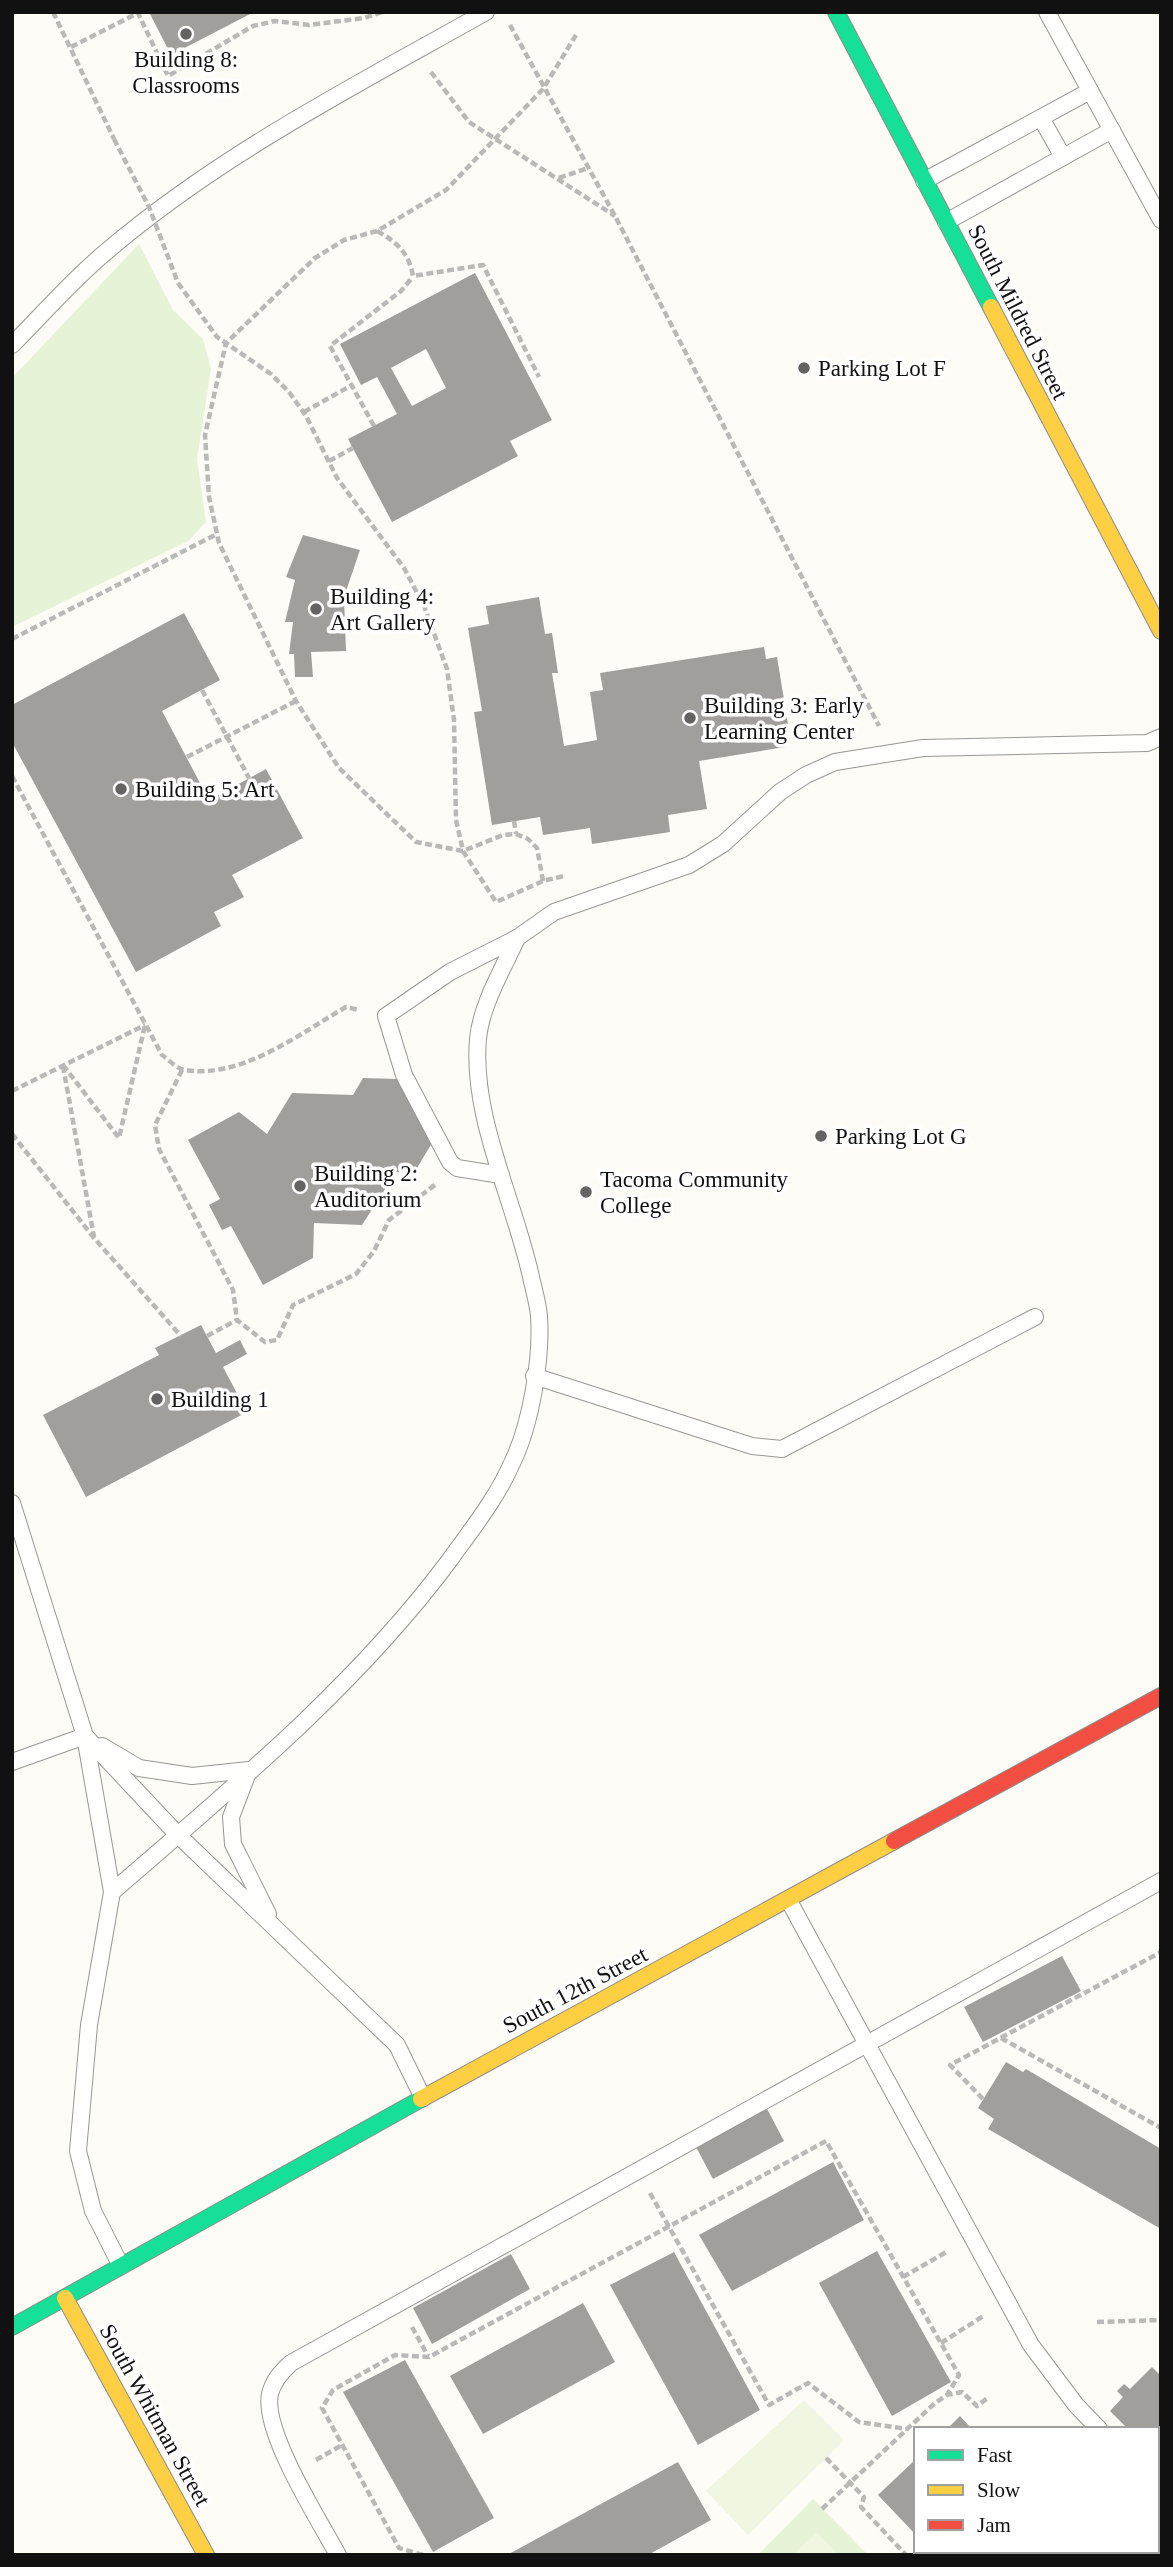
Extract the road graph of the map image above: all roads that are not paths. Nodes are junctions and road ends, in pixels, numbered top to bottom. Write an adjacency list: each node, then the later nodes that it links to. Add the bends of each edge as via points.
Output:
1 (486, 12): 11 (lane, via 292,120 178,195 106,252)
2 (836, 12): 8 (main road, South Mildred Street)
3 (1047, 12): 4 (lane)
4 (1090, 91): 5 (lane); 6 (lane)
5 (1041, 118): 7 (lane); 8 (lane)
6 (1112, 130): 7 (lane); 9 (lane)
7 (1063, 157): 10 (lane)
8 (925, 181): 10 (main road, South Mildred Street)
9 (1161, 220)
10 (946, 222): 12 (main road, South Mildred Street)
11 (12, 345)
12 (1161, 631)
13 (1161, 737): 14 (lane, via 1147,743 923,748 835,762 780,792 723,844 689,865 554,912)
14 (517, 938): 15 (lane, via 478,1038 480,1088); 15 (lane, via 450,972 386,1016 404,1075 450,1162 457,1168)
15 (501, 1175): 17 (lane, via 524,1245 539,1316)
16 (1035, 1317): 17 (lane, via 782,1449 752,1446)
17 (534, 1376): 22 (lane, via 533,1403 514,1460 483,1516 415,1606 342,1685)
18 (12, 1503): 20 (lane)
19 (1161, 1696): 26 (main road, South 12th Street)
20 (85, 1736): 21 (lane); 22 (lane, via 139,1768 192,1776); 23 (lane); 25 (lane)
21 (12, 1762)
22 (249, 1770): 23 (lane); 27 (lane, via 231,1817 233,1844)
23 (178, 1835): 25 (lane); 27 (lane)
24 (1161, 1881): 28 (lane)
25 (112, 1892): 30 (lane, via 89,2025 78,2151 93,2211)
26 (789, 1901): 28 (lane); 29 (main road, South 12th Street)
27 (278, 1931): 29 (lane, via 397,2045)
28 (868, 2044): 33 (lane, via 1031,2344); 35 (lane, via 280,2372 269,2403 274,2428)
29 (423, 2098): 30 (main road, South 12th Street)
30 (121, 2266): 31 (main road, South 12th Street)
31 (65, 2298): 32 (main road, South 12th Street); 34 (main road, South Whitman Street)
32 (12, 2327)
33 (1098, 2427)
34 (206, 2555)
35 (338, 2555)

